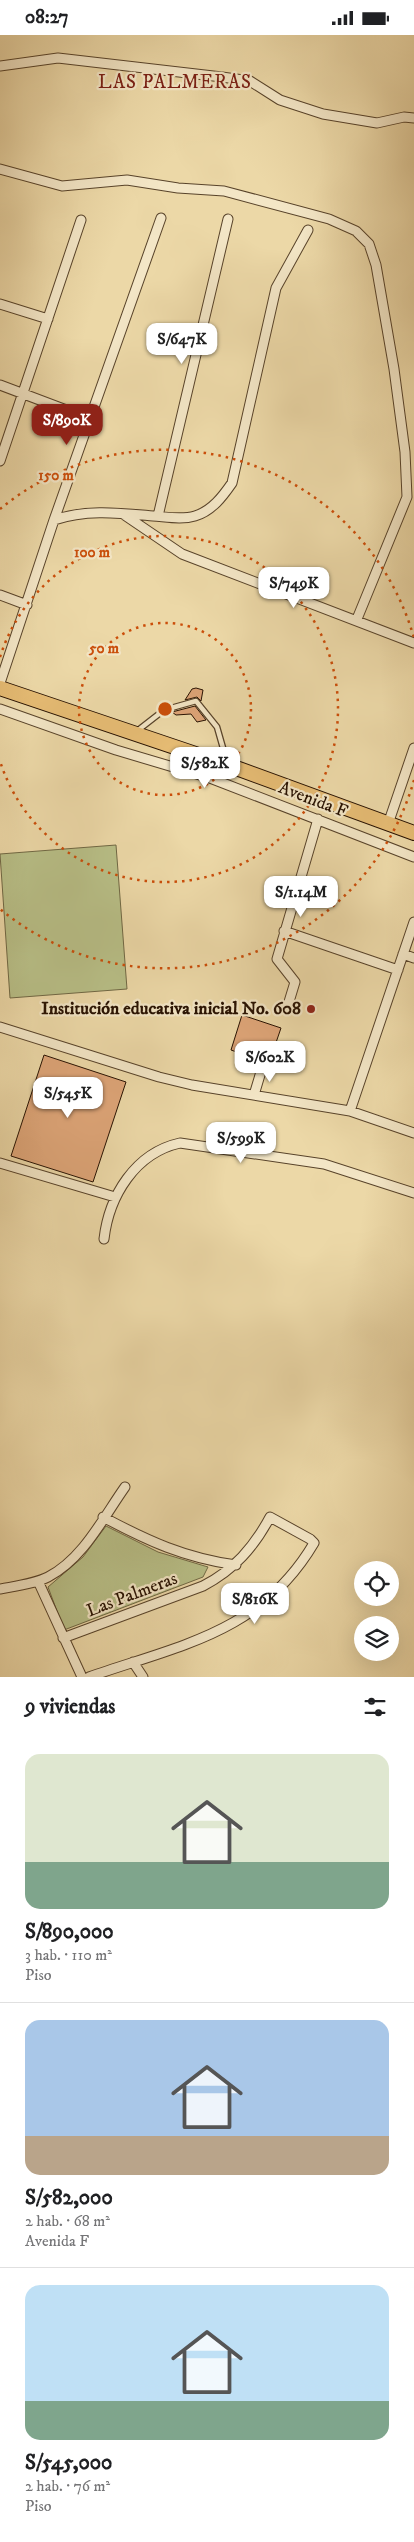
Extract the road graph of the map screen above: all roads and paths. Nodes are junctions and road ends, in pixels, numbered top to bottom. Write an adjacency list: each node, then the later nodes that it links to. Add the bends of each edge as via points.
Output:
1 (0, 66): 2 (street, via 58,58 213,76 250,81 280,100 323,114 377,123)
2 (414, 118)
3 (0, 169): 19 (street, via 62,186 127,180 224,191 329,219 356,231 369,244 376,265 394,369 405,452 407,497)
4 (161, 218): 12 (street)
5 (228, 219): 15 (street)
6 (81, 220): 9 (street)
7 (308, 230): 15 (street, via 276,288 232,483 220,500 197,515 182,518)
8 (0, 304): 9 (street)
9 (48, 319): 11 (street)
10 (0, 385): 11 (street)
11 (23, 393): 12 (street); 13 (street)
12 (90, 419): 16 (street)
13 (0, 461)
14 (123, 514): 15 (street); 16 (street, via 82,513); 19 (street, via 182,554)
15 (158, 516)
16 (54, 520): 18 (street)
17 (0, 595): 18 (street)
18 (27, 605): 21 (street)
19 (356, 619): 20 (street)
20 (414, 643)
21 (0, 683)
22 (0, 688): 24 (main road)
23 (0, 709): 27 (street, Avenida F, via 116,750 210,778)
24 (133, 733): 26 (main road); 26 (lane, via 164,710 196,701 217,727)
25 (414, 748): 28 (street)
26 (228, 765): 28 (main road)
27 (318, 819): 30 (street, Avenida F); 32 (street)
28 (388, 824): 29 (main road)
29 (414, 833)
30 (414, 857)
31 (414, 922): 33 (street)
32 (284, 931): 35 (street); 36 (street, via 277,959 296,982)
33 (403, 955): 34 (street); 35 (street)
34 (414, 959)
35 (398, 970): 40 (street)
36 (288, 1005)
37 (0, 1027): 39 (street, via 159,1077)
38 (263, 1065): 39 (street)
39 (254, 1095): 40 (street)
40 (350, 1111): 41 (street)
41 (414, 1133)
42 (0, 1163): 44 (street)
43 (414, 1193): 44 (street, via 324,1164 180,1143 163,1147 146,1159)
44 (115, 1197): 45 (street, via 106,1221)
45 (104, 1239)
46 (125, 1487): 47 (street)
47 (103, 1517): 48 (street, Las Palmeras, via 173,1551); 49 (street, via 75,1556 62,1568)
48 (236, 1565): 51 (street, Las Palmeras, via 203,1586); 52 (street, Las Palmeras, via 255,1543 270,1517 314,1543 285,1585 250,1614 222,1630)
49 (38, 1581): 50 (street); 51 (street)
50 (0, 1589)
51 (64, 1638): 53 (street)
52 (133, 1661): 54 (street); 55 (street)
53 (82, 1677)
54 (89, 1677)
55 (143, 1677)

